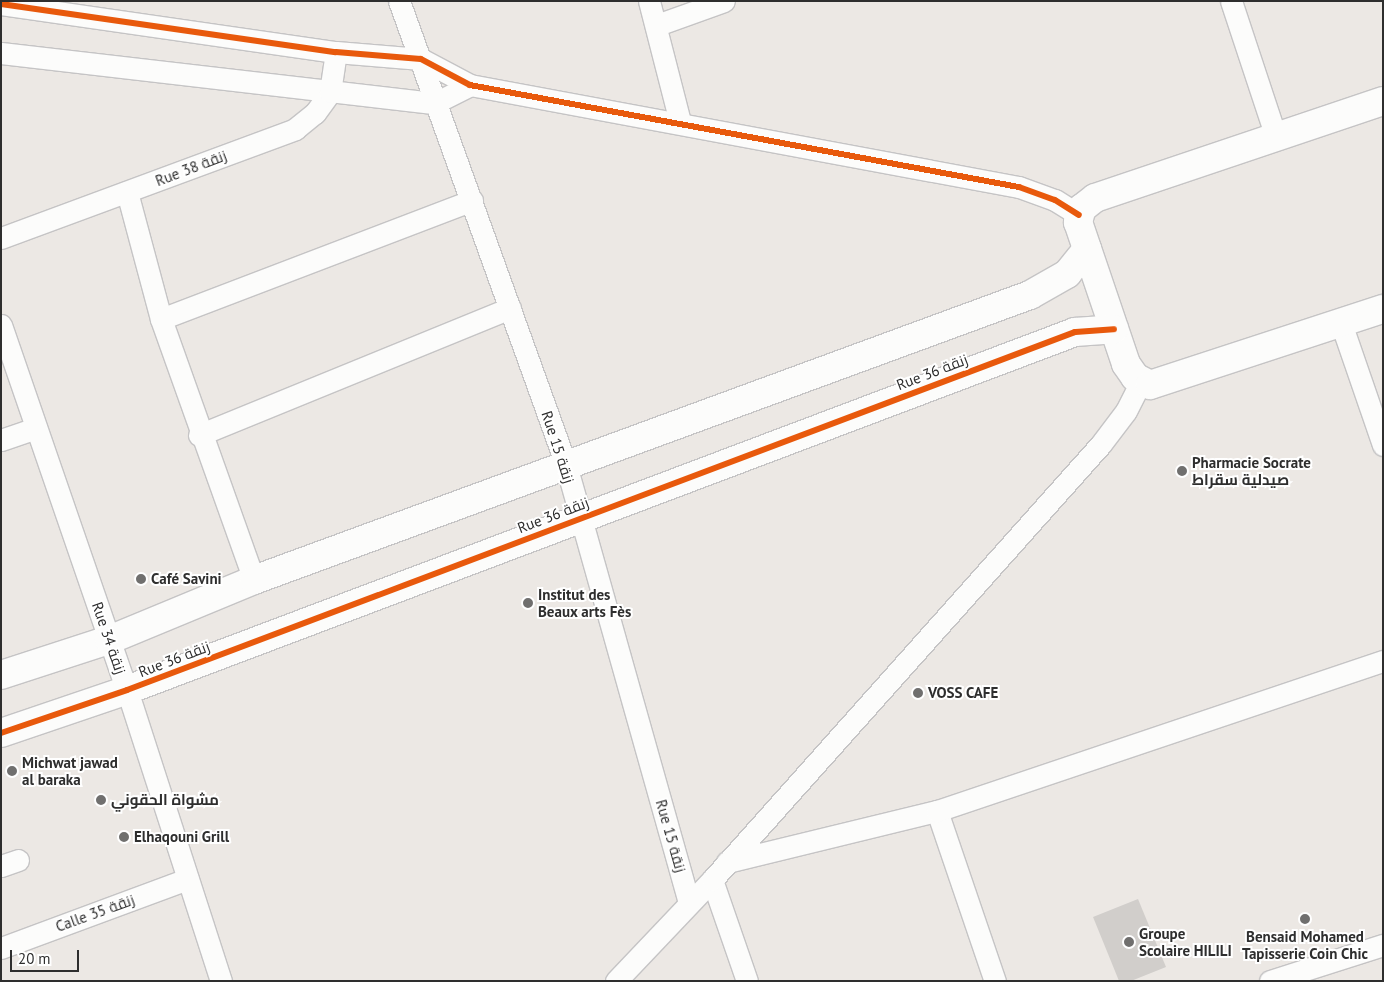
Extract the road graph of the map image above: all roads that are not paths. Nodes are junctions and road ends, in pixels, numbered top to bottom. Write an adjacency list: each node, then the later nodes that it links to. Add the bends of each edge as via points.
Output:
1 (399, 1): 9 (street, Rue 15 زنقة)
2 (649, 1): 6 (street)
3 (724, 1): 6 (street)
4 (1231, 1): 15 (street)
5 (1, 4): 7 (street)
6 (657, 26): 14 (street)
7 (336, 52): 9 (street); 11 (street, Rue 38 زنقة)
8 (1, 53): 11 (street)
9 (420, 59): 10 (street); 13 (street, Rue 15 زنقة)
10 (470, 85): 13 (street); 14 (street)
11 (330, 92): 13 (street); 16 (street, Rue 38 زنقة, via 315,113 295,129)
12 (1383, 101): 15 (street)
13 (435, 103): 17 (street, Rue 15 زنقة)
14 (680, 122): 18 (street, via 1019,187 1055,200)
15 (1276, 137): 18 (street, via 1095,198)
16 (127, 192): 19 (street, Rue 38 زنقة); 23 (street)
17 (472, 200): 21 (street, Rue 15 زنقة); 23 (street)
18 (1079, 215): 20 (street)
19 (1, 238)
20 (1087, 249): 26 (street); 32 (street, via 1067,274 1043,290)
21 (510, 308): 29 (street); 32 (street, Rue 15 زنقة)
22 (1383, 309): 24 (street)
23 (161, 319): 29 (street)
24 (1341, 323): 27 (street, via 1160,385); 31 (street)
25 (1, 325): 28 (street, Rue 34 زنقة)
26 (1114, 329): 27 (street, via 1126,364); 33 (street, Rue 36 زنقة, via 1075,332)
27 (1141, 382): 41 (street, via 1126,411 1101,444)
28 (36, 428): 30 (street); 35 (street, Rue 34 زنقة)
29 (199, 435): 34 (street)
30 (1, 440)
31 (1383, 445)
32 (566, 466): 33 (street, Rue 15 زنقة); 34 (street)
33 (580, 518): 38 (street, Rue 36 زنقة); 44 (street, Rue 15 زنقة)
34 (254, 580): 35 (street)
35 (109, 640): 37 (street); 38 (street, Rue 34 زنقة)
36 (1383, 661): 40 (street)
37 (1, 675)
38 (127, 690): 39 (street, Rue 36 زنقة); 42 (street, Rue 34 زنقة)
39 (1, 733)
40 (937, 811): 41 (street); 50 (street)
41 (727, 862): 43 (street)
42 (188, 879): 46 (street, Calle 35 زنقة); 47 (street, Rue 34 زنقة)
43 (712, 880): 44 (street); 49 (street)
44 (689, 902): 48 (street)
45 (1383, 945): 51 (street)
46 (1, 948)
47 (221, 981)
48 (616, 981)
49 (747, 981)
50 (996, 981)
51 (1270, 981)

